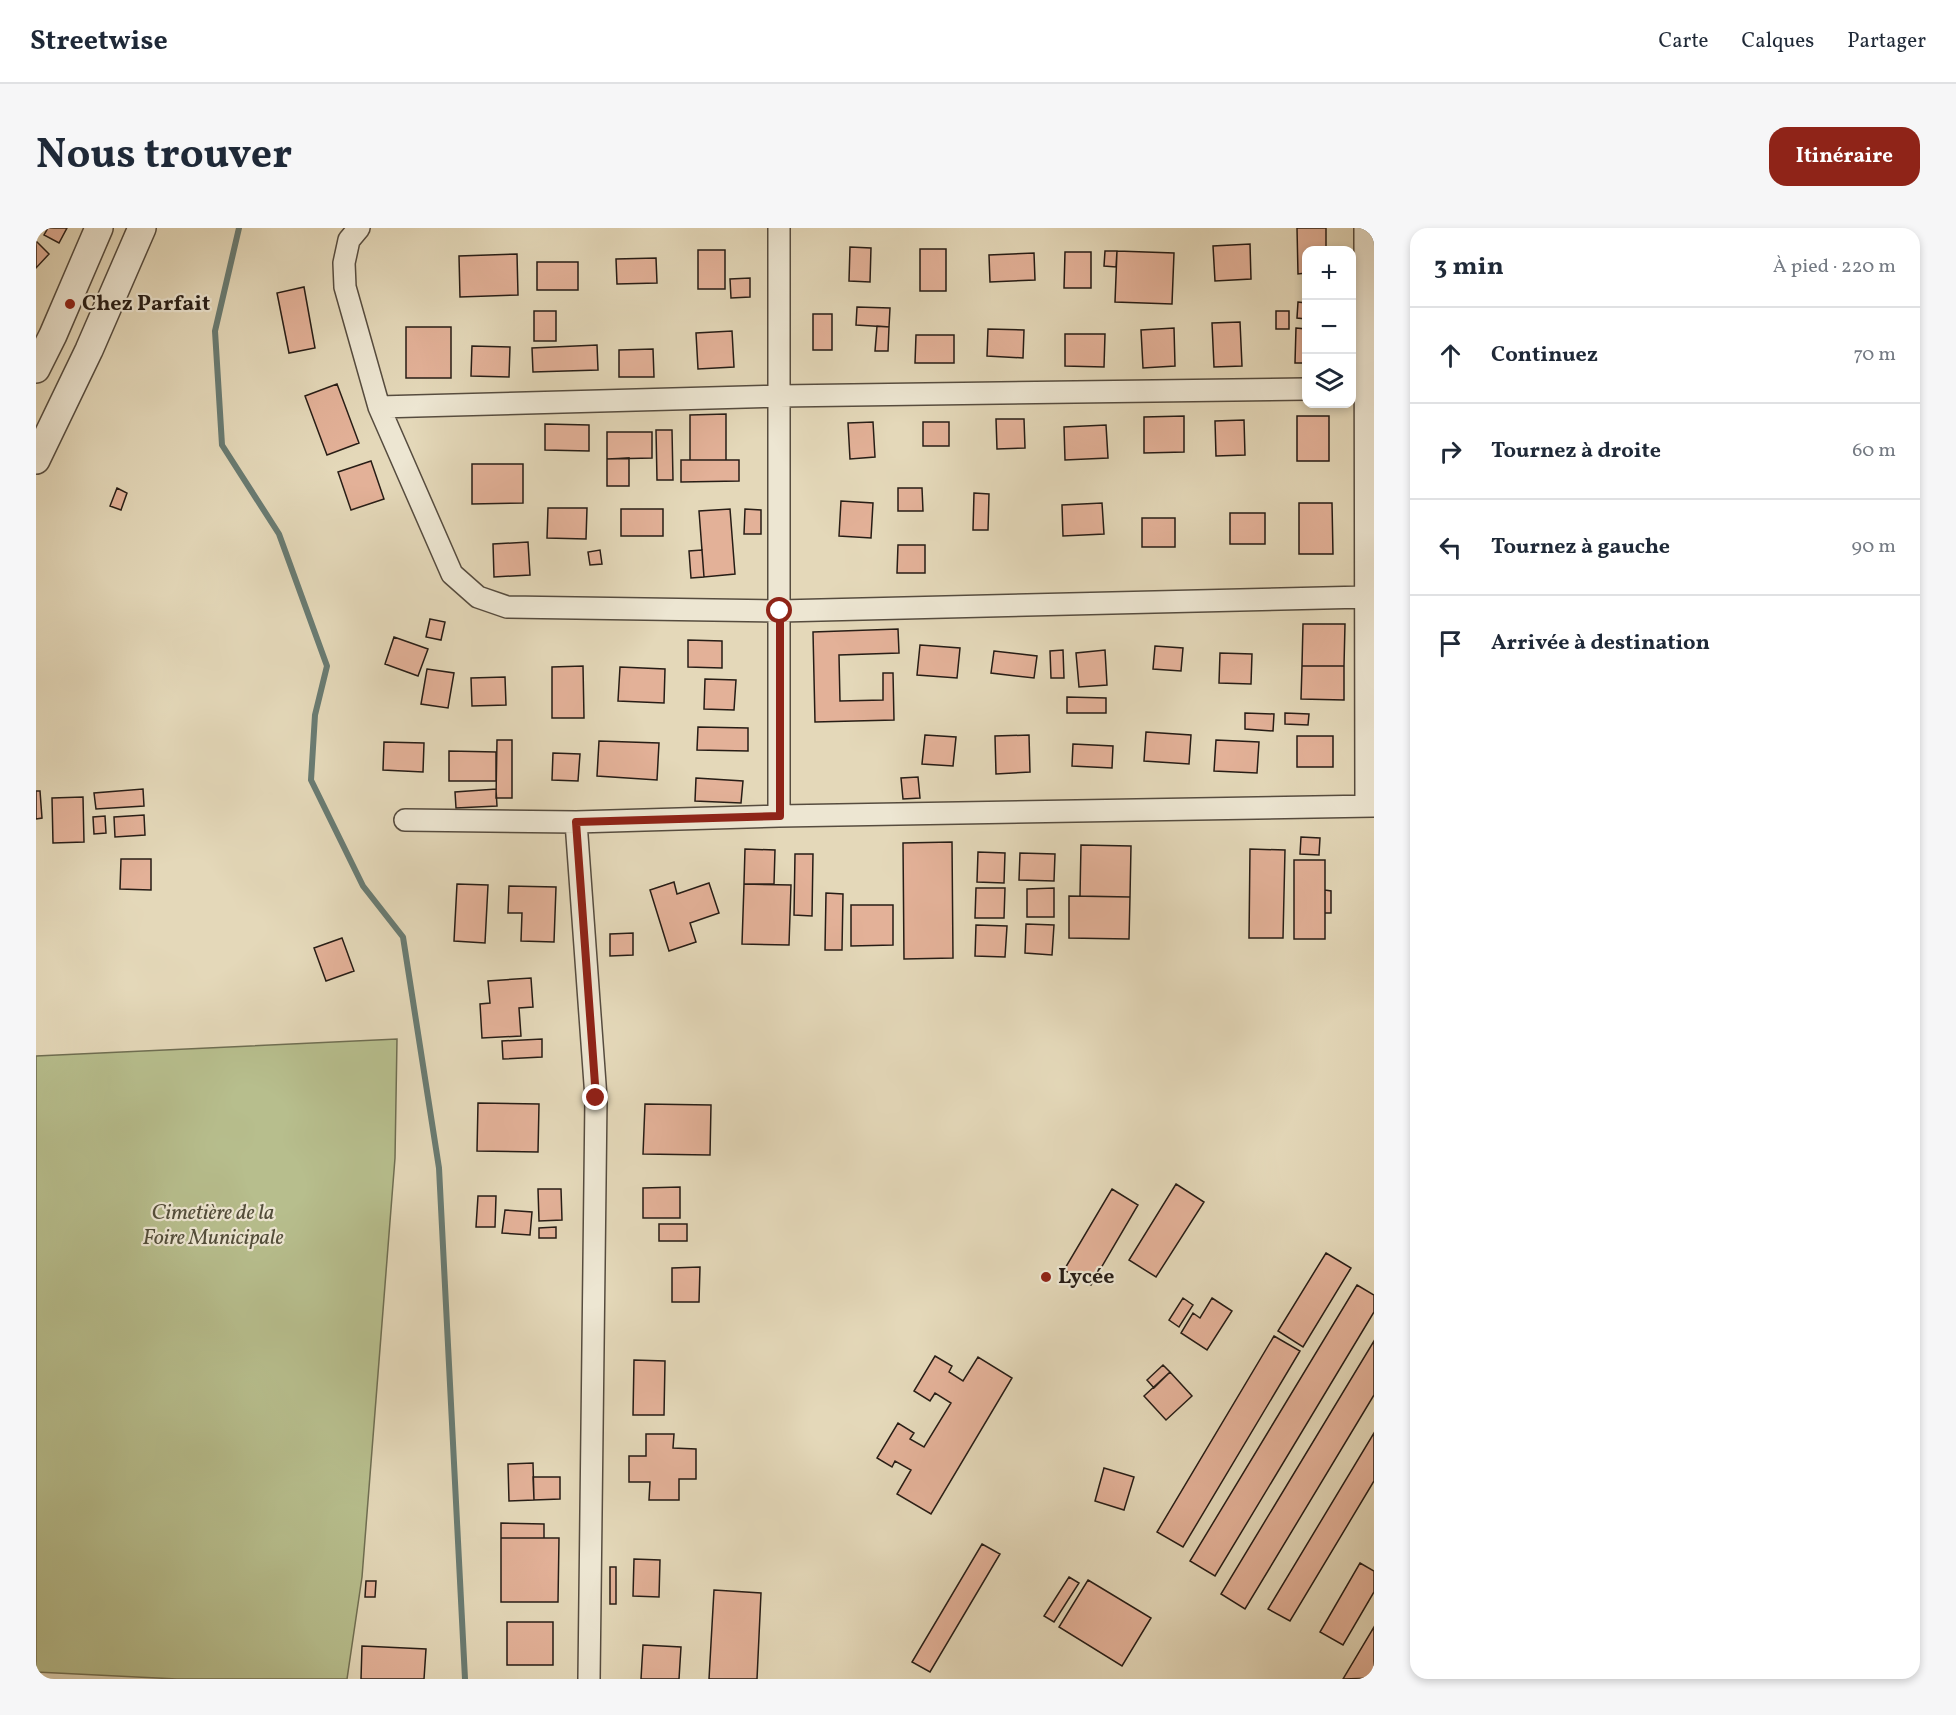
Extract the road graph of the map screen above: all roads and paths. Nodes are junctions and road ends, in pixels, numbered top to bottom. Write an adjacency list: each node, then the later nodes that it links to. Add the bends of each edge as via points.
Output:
1 (99, 228): 6 (street)
2 (142, 228): 11 (street)
3 (358, 228): 10 (street, via 349,240 344,263 345,287)
4 (779, 228): 9 (street)
5 (1365, 228): 8 (street)
6 (36, 369)
7 (1302, 389): 9 (street)
8 (1359, 389): 12 (street)
9 (779, 396): 10 (street); 13 (street)
10 (380, 407): 13 (street, via 452,573 478,597 507,607)
11 (36, 460)
12 (1366, 597): 13 (street); 14 (street)
13 (780, 611): 15 (street)
14 (1370, 806): 15 (street)
15 (780, 816): 17 (street)
16 (405, 820): 17 (street)
17 (576, 822): 18 (street, via 596,1098)
18 (589, 1679)

